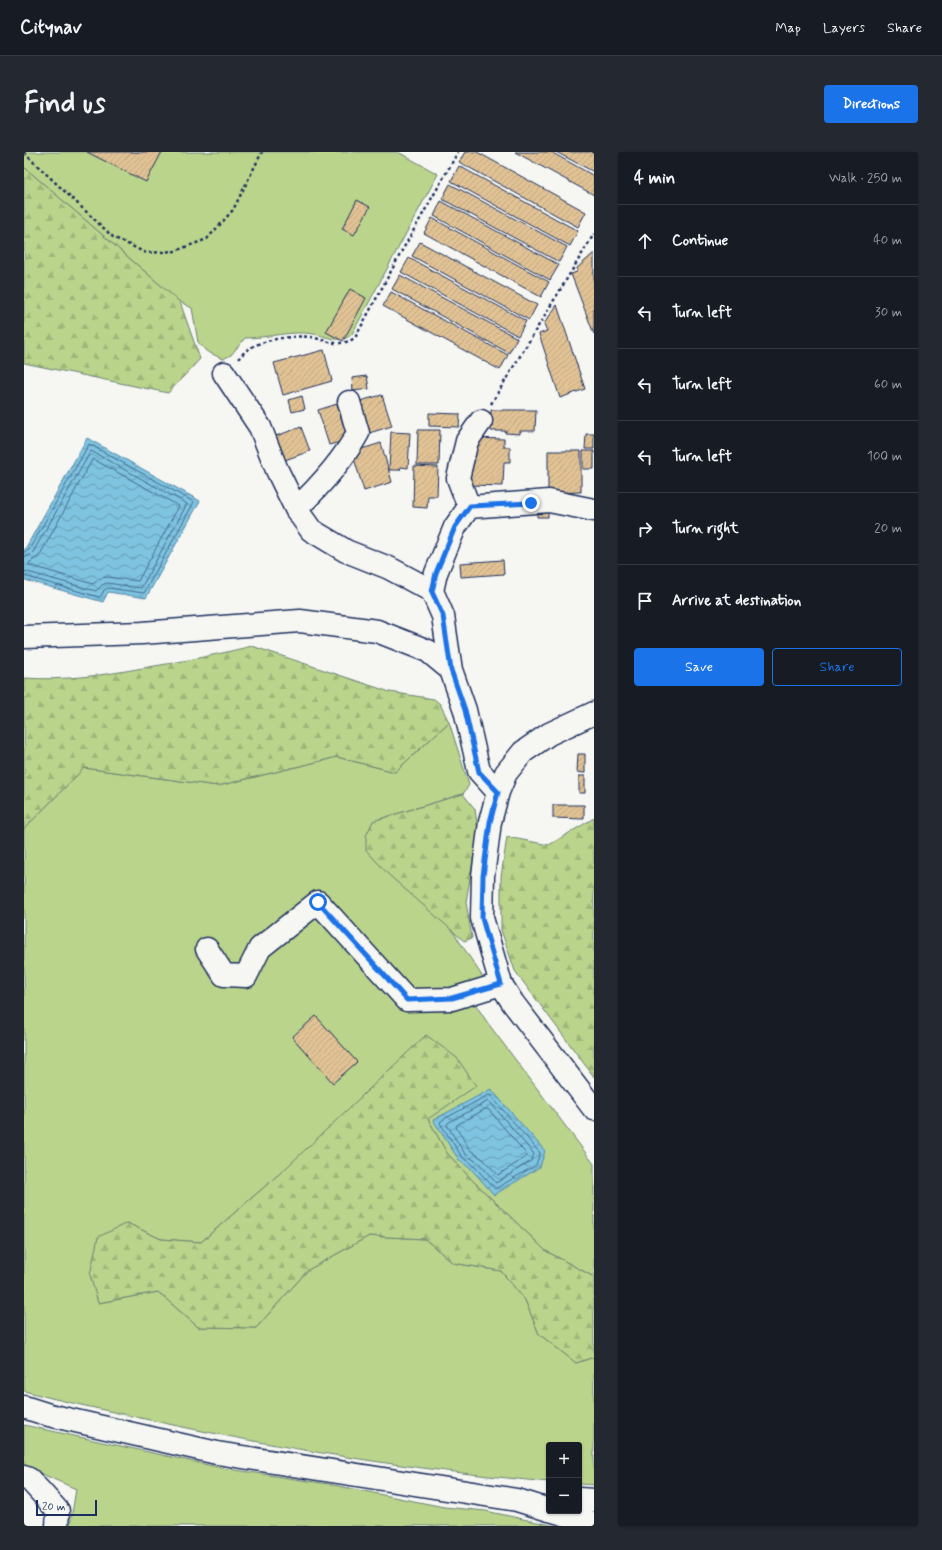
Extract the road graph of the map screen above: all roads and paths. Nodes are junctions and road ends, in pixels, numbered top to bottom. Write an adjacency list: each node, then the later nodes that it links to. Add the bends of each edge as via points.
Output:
1 (262, 152): 3 (path, via 232,210 207,239 175,251 146,253 113,237)
2 (458, 152): 5 (path, via 355,338 346,343 309,337 269,340 249,348)
3 (24, 153)
4 (594, 234): 7 (path)
5 (224, 373): 9 (street, via 260,428)
6 (349, 402): 9 (street, via 358,433 348,451 318,488)
7 (481, 421): 8 (street, via 467,441 458,478)
8 (470, 506): 10 (street, via 549,501); 11 (street, via 455,527 436,573)
9 (296, 509): 11 (street, via 311,530 317,534 346,551 390,568)
10 (594, 510)
11 (432, 592): 13 (street, via 443,616)
12 (24, 637): 13 (street, via 142,633 300,621 377,630 428,651)
13 (451, 670): 15 (street, via 465,710 479,772)
14 (594, 713): 15 (street, via 549,734 523,752 506,773)
15 (498, 792): 17 (street, via 490,822 483,876 482,918)
16 (207, 949): 17 (street, via 224,975 246,976 260,948 318,902 407,1000 452,998)
17 (501, 984): 18 (street)
18 (594, 1109)
19 (24, 1407): 23 (street, via 217,1453)
20 (24, 1477): 28 (street, via 29,1479 58,1511)
21 (546, 1499): 23 (street)
22 (582, 1499): 24 (street)
23 (516, 1500): 25 (street)
24 (594, 1500)
25 (546, 1509)
26 (564, 1514): 27 (street)
27 (594, 1522)
28 (57, 1526)

